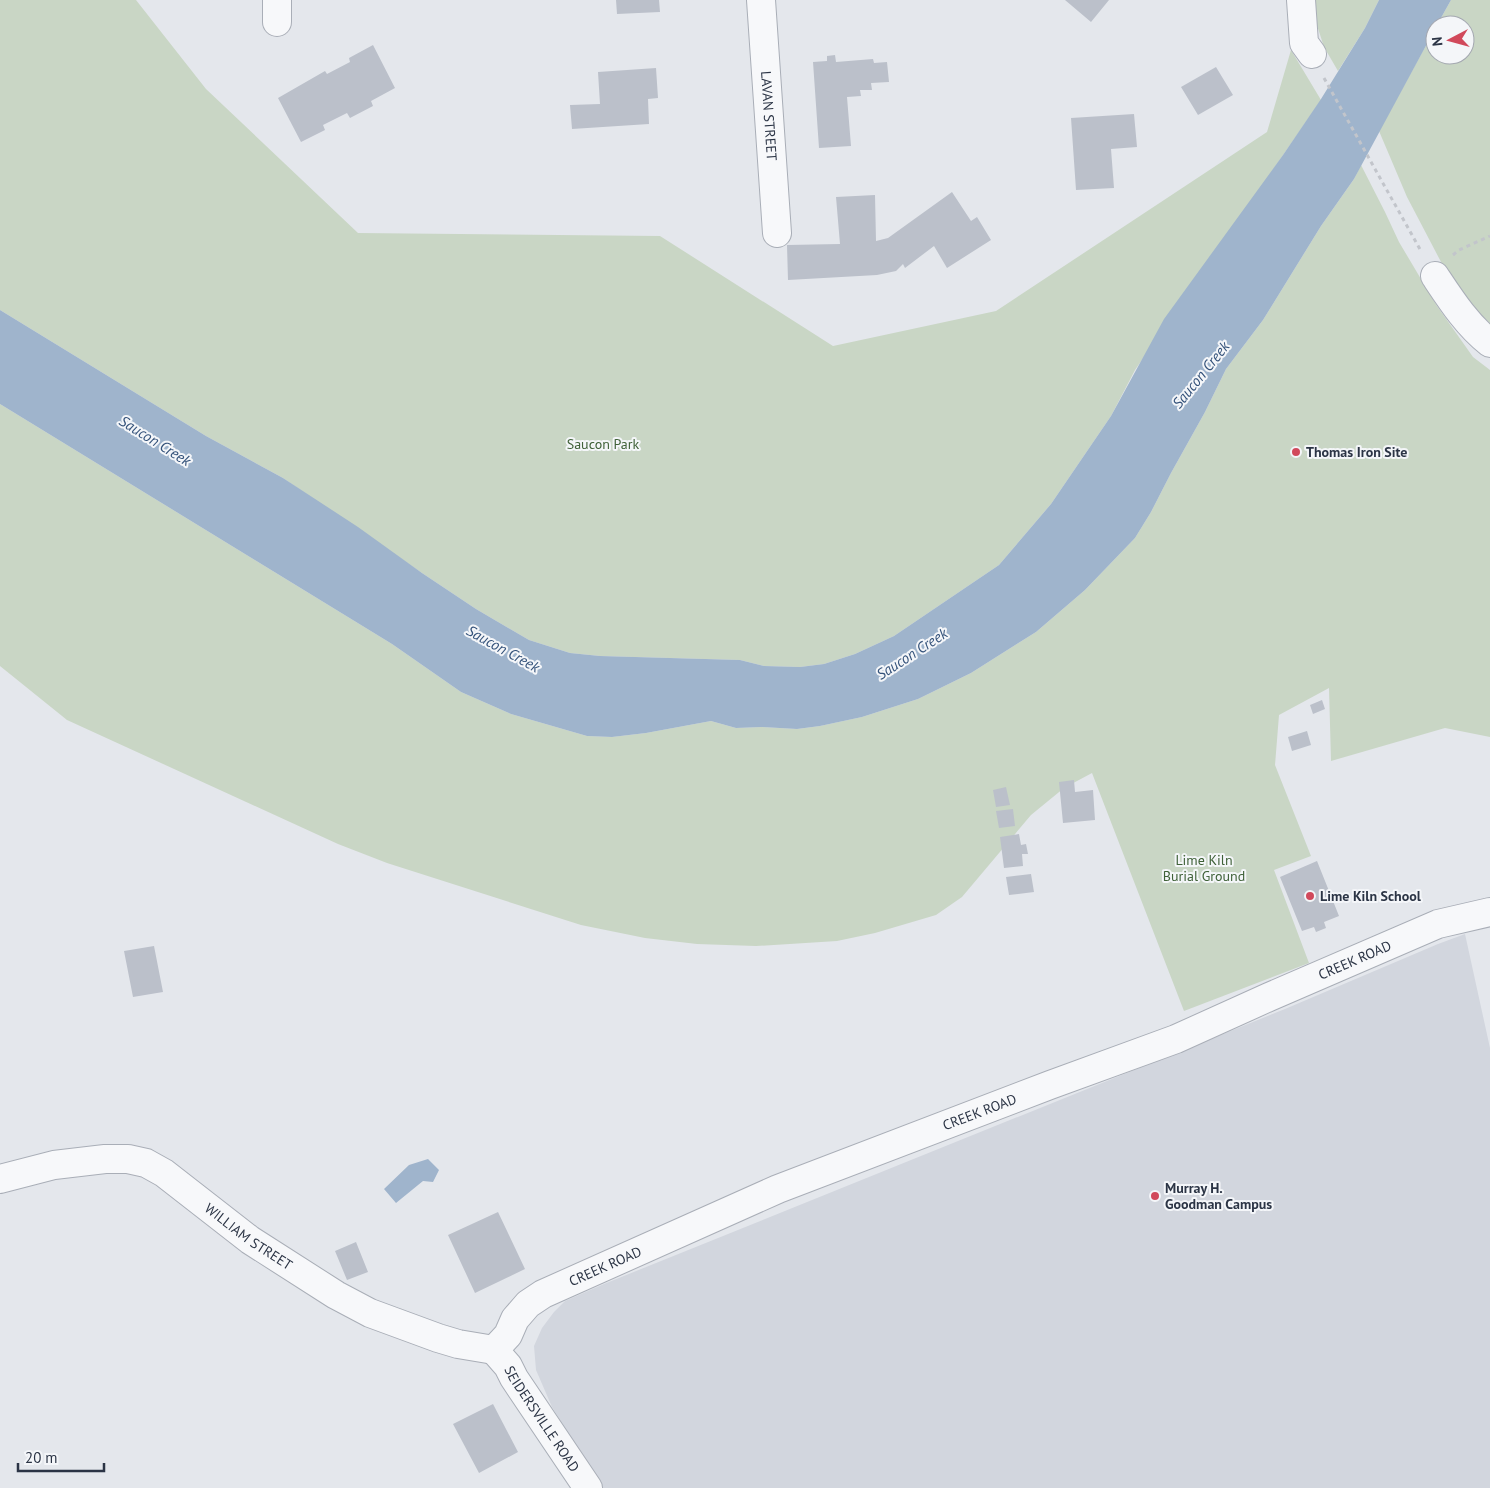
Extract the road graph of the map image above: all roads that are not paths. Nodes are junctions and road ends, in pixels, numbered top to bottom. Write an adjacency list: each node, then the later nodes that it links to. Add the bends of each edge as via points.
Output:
1 (761, 0): 4 (street, LAVAN STREET)
2 (1302, 0): 3 (street, via 1304,43)
3 (1312, 54)
4 (777, 233)
5 (1435, 276): 6 (street, via 1456,308)
6 (1490, 343)
7 (1490, 912): 9 (street, CREEK ROAD, via 1438,924 1176,1039 778,1189 543,1294 528,1304)
8 (0, 1179): 9 (street, WILLIAM STREET, via 54,1166 104,1159 146,1164 164,1173 250,1240 336,1295 438,1338)
9 (494, 1350): 10 (street, SEIDERSVILLE ROAD, via 508,1366)
10 (588, 1488)

